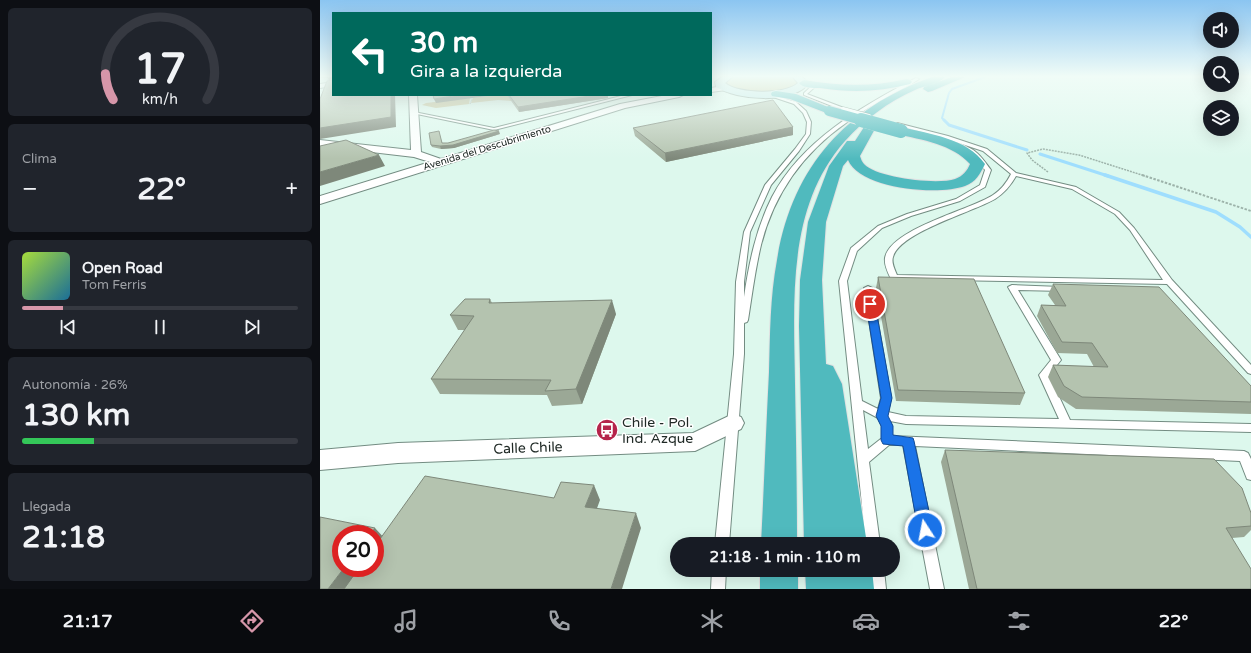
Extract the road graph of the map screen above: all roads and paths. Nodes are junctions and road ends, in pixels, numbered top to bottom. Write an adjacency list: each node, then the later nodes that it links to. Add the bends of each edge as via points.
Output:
1 (414, 104): 12 (street)
2 (592, 104): 12 (lane, via 494,129)
3 (631, 104): 16 (street, Avenida del Descubrimiento)
4 (796, 104): 25 (lane, via 809,122 808,134 768,184 747,232 740,282)
5 (816, 104): 11 (highway)
6 (818, 104): 11 (lane)
7 (831, 104): 13 (lane, bridge)
8 (870, 104): 25 (lane, via 843,122 807,153 781,186 760,237)
9 (882, 104): 38 (highway, via 854,124 819,164 802,196 788,246 784,295)
10 (900, 104): 13 (highway, via 888,112)
11 (831, 110): 13 (highway, bridge)
12 (414, 113): 15 (street)
13 (890, 125): 13 (highway, via 960,148 978,164 976,172 969,178 955,183 933,186 905,185 879,178 859,168 853,156); 17 (lane, via 946,137 985,150); 24 (highway, via 854,141 836,166 817,222 811,280); 27 (lane, via 957,144 977,154 988,170 983,186 958,200 880,227 854,250 843,282)
14 (320, 143): 15 (street)
15 (416, 154): 16 (street)
16 (439, 162): 19 (street, Avenida del Descubrimiento)
17 (1014, 174): 18 (lane); 21 (lane, via 1008,186 994,197 906,237 892,250 889,257 894,277)
18 (1065, 186): 20 (path, via 1032,160 1027,153 1043,149 1079,155); 21 (lane, via 1074,188 1116,213 1132,229)
19 (320, 200)
20 (1251, 211)
21 (1169, 282): 26 (lane)
22 (868, 288): 28 (lane, via 886,398)
23 (1151, 291): 30 (lane, via 1012,287 1056,360 1044,375)
24 (811, 326): 39 (highway); 40 (highway, via 828,384)
25 (740, 337): 29 (lane)
26 (1251, 371)
27 (857, 403): 28 (lane); 35 (lane)
28 (882, 416): 30 (lane, via 906,420); 32 (lane, via 887,426)
29 (733, 423): 34 (street, Calle Chile, via 695,442 398,453); 37 (lane)
30 (1067, 424): 31 (lane)
31 (1251, 428)
32 (887, 440): 33 (lane); 35 (lane)
33 (908, 441): 36 (lane, via 1244,456); 52 (lane)
34 (320, 460)
35 (863, 460): 41 (lane)
36 (1251, 475)
37 (723, 537)
38 (779, 537)
39 (822, 537)
40 (848, 537)
41 (872, 537)
42 (719, 577): 47 (lane)
43 (779, 577): 48 (highway)
44 (824, 577): 49 (highway)
45 (854, 577): 50 (highway)
46 (878, 577): 51 (lane)
47 (718, 589)
48 (779, 589)
49 (825, 589)
50 (855, 589)
51 (879, 589)
52 (937, 589)

